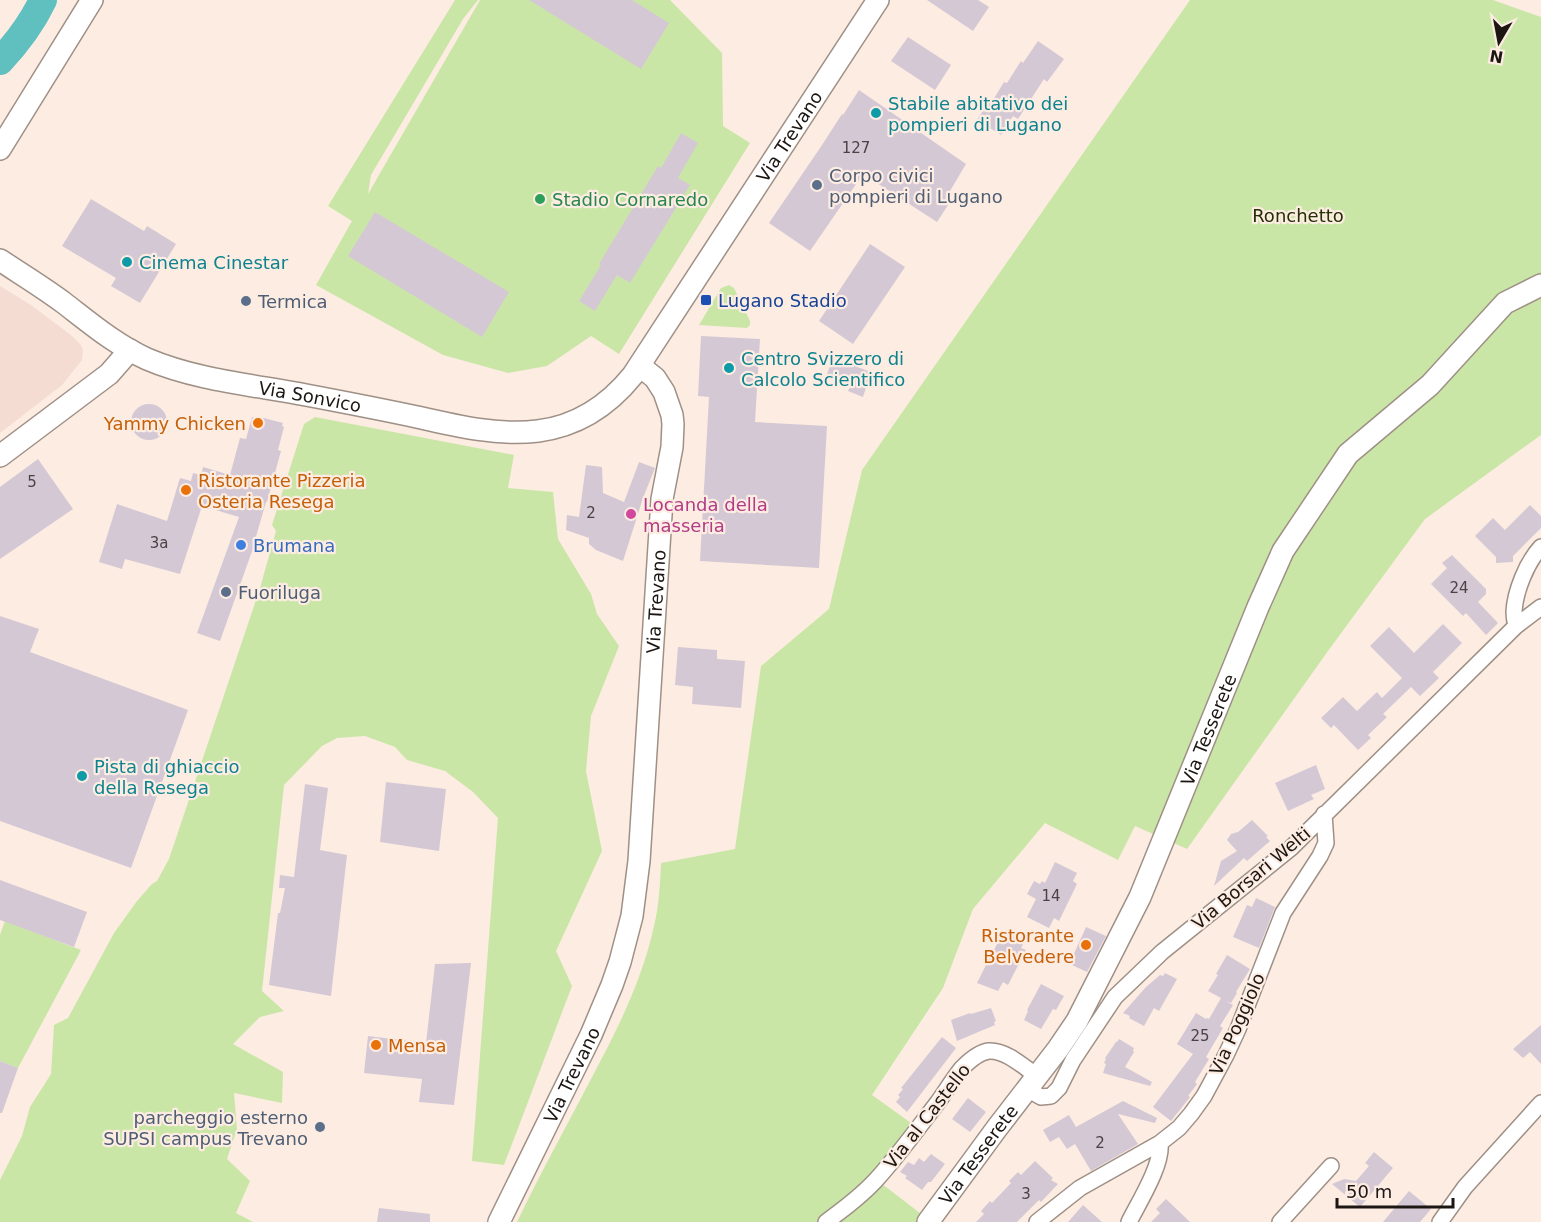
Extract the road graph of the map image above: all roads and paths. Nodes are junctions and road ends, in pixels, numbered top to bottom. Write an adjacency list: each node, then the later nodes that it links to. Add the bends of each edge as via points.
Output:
1 (92, 0): 3 (main road)
2 (878, 0): 7 (main road, Via Trevano)
3 (0, 149)
4 (0, 260): 6 (main road, Via Sonvico)
5 (1541, 285): 13 (main road, Via Tesserete, via 1505,303 1430,385 1348,454 1283,551 1140,897 1077,1021)
6 (130, 350): 7 (main road, Via Sonvico, via 193,373 455,425 511,432 555,428 580,419 610,401); 8 (main road, via 109,374)
7 (640, 366): 17 (main road, Via Trevano, via 664,392 673,432 663,499 634,900 620,962 602,1012)
8 (0, 456)
9 (1541, 547): 11 (street, via 1521,580 1514,611)
10 (1541, 607): 11 (street, Via Borsari Welti)
11 (1516, 626): 12 (street, Via Borsari Welti)
12 (1324, 814): 13 (street, Via Borsari Welti, via 1292,848 1162,952 1115,997 1051,1096 1041,1097); 15 (street, Via Poggiolo, via 1326,843 1283,913 1226,1055 1191,1114)
13 (1032, 1082): 18 (street, Via al Castello, via 1010,1057 990,1051 981,1053 962,1068 876,1179 854,1202); 19 (main road, Via Tesserete)
14 (1541, 1103): 23 (street, via 1465,1186)
15 (1160, 1143): 20 (street, Via Poggiolo, via 1080,1188); 21 (street, via 1155,1169)
16 (1331, 1166): 22 (street)
17 (499, 1222)
18 (826, 1222)
19 (928, 1222)
20 (1037, 1222)
21 (1129, 1222)
22 (1280, 1222)
23 (1440, 1222)

